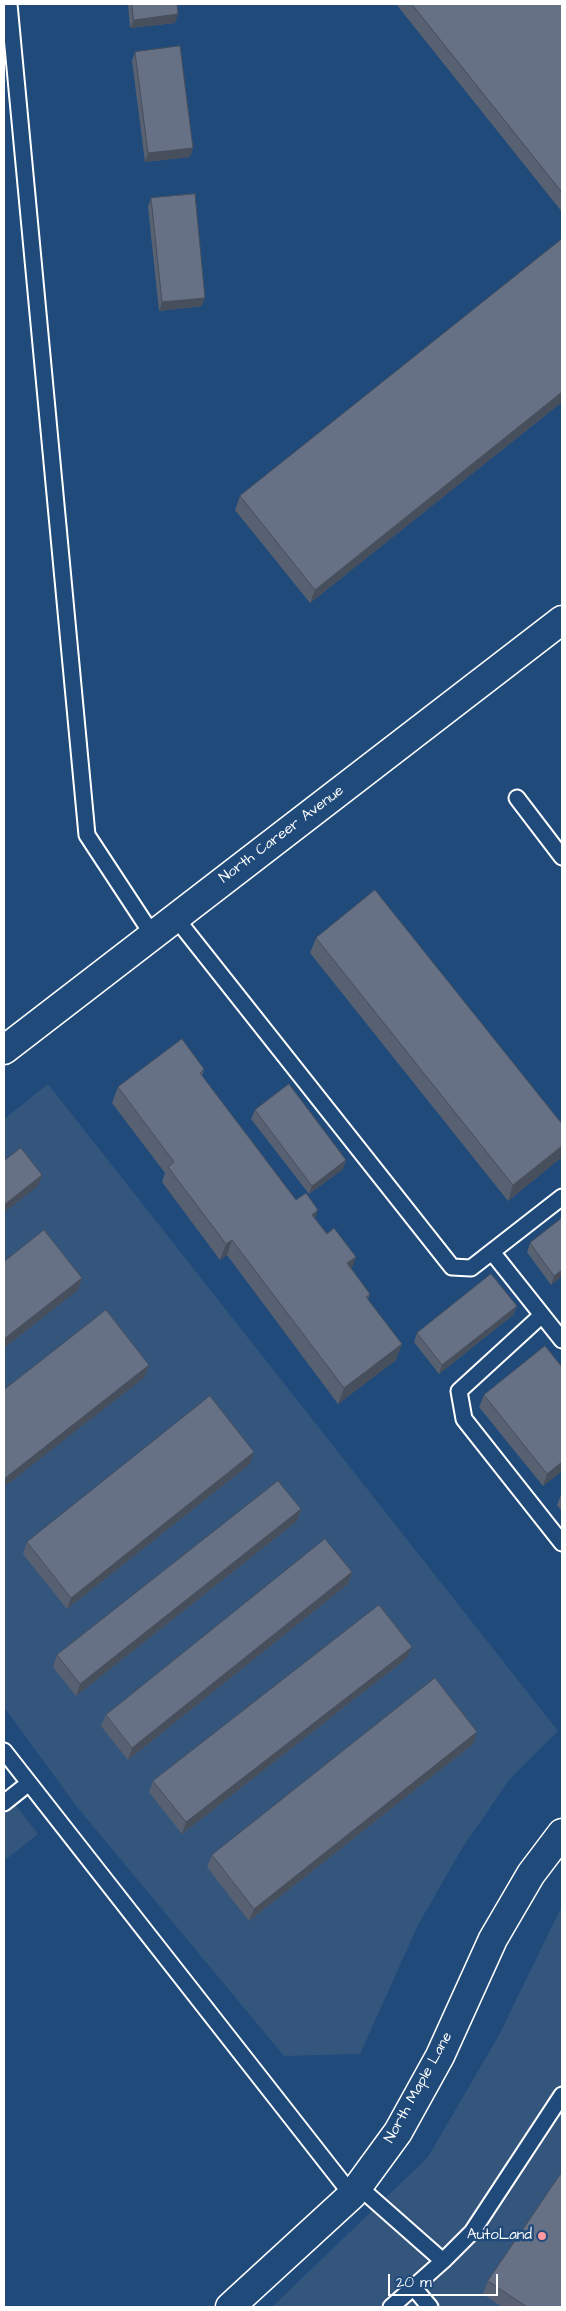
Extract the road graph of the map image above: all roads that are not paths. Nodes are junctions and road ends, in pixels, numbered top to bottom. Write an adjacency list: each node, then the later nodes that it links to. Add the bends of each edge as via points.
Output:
1 (9, 4): 6 (lane, via 87,835)
2 (562, 620): 5 (street, North Career Avenue)
3 (517, 798): 4 (lane)
4 (562, 857)
5 (175, 917): 6 (street, North Career Avenue); 9 (lane, via 452,1267 471,1268)
6 (152, 934): 7 (street, North Career Avenue)
7 (4, 1050)
8 (562, 1197): 9 (lane)
9 (492, 1252): 10 (lane)
10 (542, 1315): 11 (lane); 12 (lane, via 459,1390 464,1419)
11 (562, 1340)
12 (562, 1543)
13 (4, 1751): 14 (lane)
14 (29, 1783): 15 (lane); 18 (lane)
15 (4, 1803)
16 (561, 1838): 18 (street, North Maple Lane, via 532,1874 494,1939 440,2056 398,2132)
17 (562, 2095): 19 (lane, via 472,2232)
18 (355, 2191): 19 (lane); 21 (street, North Maple Lane)
19 (443, 2261): 20 (lane)
20 (414, 2287): 22 (lane); 23 (lane)
21 (230, 2307)
22 (390, 2307)
23 (430, 2307)

